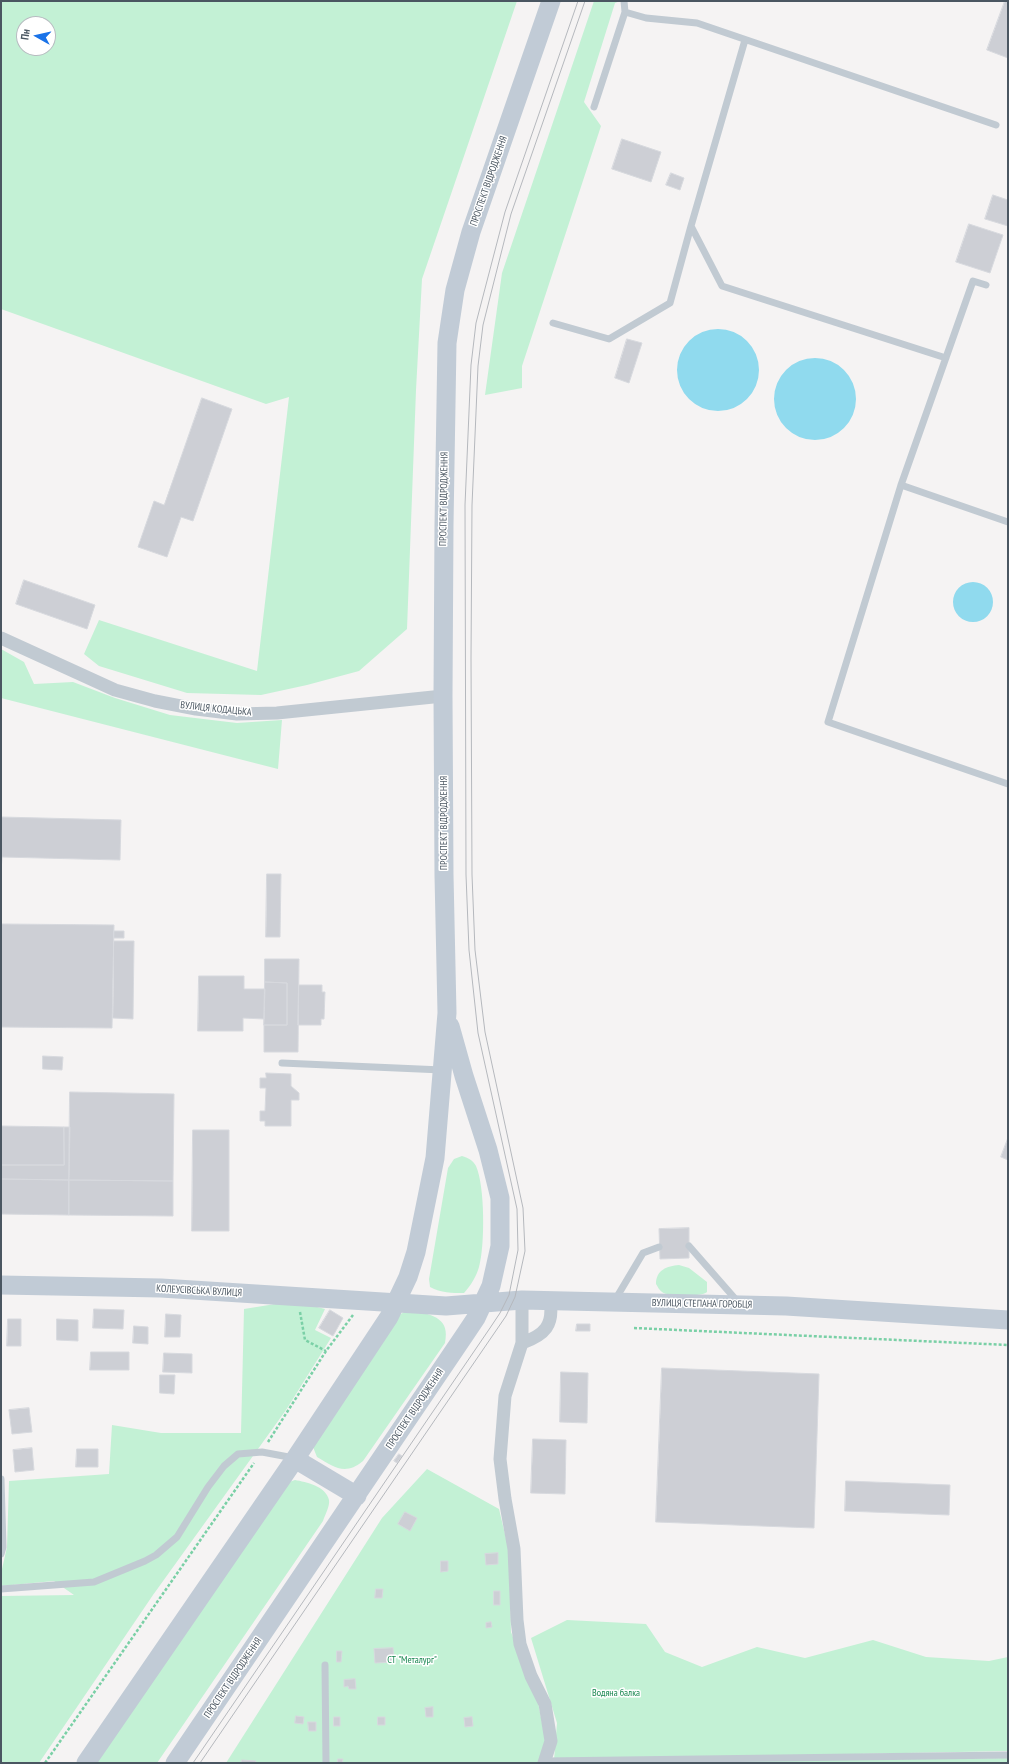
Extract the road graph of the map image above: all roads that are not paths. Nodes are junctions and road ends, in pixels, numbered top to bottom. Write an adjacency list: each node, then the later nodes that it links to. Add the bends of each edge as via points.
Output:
1 (551, 1): 14 (street, ПРОСПЕКТ ВІДРОДЖЕННЯ, via 472,232 455,290 447,343)
2 (624, 1): 3 (lane)
3 (625, 12): 4 (lane, via 646,18 697,23); 5 (lane)
4 (745, 40): 6 (lane); 7 (lane)
5 (594, 107)
6 (996, 126)
7 (691, 226): 9 (lane, via 670,303 609,339); 10 (lane, via 722,286)
8 (986, 285): 10 (lane, via 973,281)
9 (553, 322)
10 (946, 358): 11 (lane)
11 (901, 485): 12 (lane); 15 (lane, via 828,722)
12 (1008, 522)
13 (1, 638): 14 (street, ВУЛИЦЯ КОДАЦЬКА, via 115,690 196,709 237,714 278,713)
14 (443, 696): 16 (street, ПРОСПЕКТ ВІДРОДЖЕННЯ)
15 (1008, 784)
16 (447, 1013): 18 (street, ПРОСПЕКТ ВІДРОДЖЕННЯ); 26 (street, ПРОСПЕКТ ВІДРОДЖЕННЯ, via 500,1198 500,1246 491,1286)
17 (282, 1063): 18 (lane)
18 (442, 1070): 25 (street, ПРОСПЕКТ ВІДРОДЖЕННЯ, via 435,1158 418,1244 408,1277)
19 (689, 1246): 27 (lane)
20 (659, 1247): 24 (lane, via 643,1253)
21 (1, 1285): 25 (street, КОЛЕУСІВСЬКА ВУЛИЦЯ, via 161,1288)
22 (522, 1300): 23 (street, ВУЛИЦЯ СТЕПАНА ГОРОБЦЯ); 26 (street, ВУЛИЦЯ СТЕПАНА ГОРОБЦЯ); 29 (street)
23 (550, 1301): 24 (street, ВУЛИЦЯ СТЕПАНА ГОРОБЦЯ); 29 (street, via 552,1310 544,1332 537,1338)
24 (613, 1302): 27 (street, ВУЛИЦЯ СТЕПАНА ГОРОБЦЯ)
25 (396, 1303): 26 (street, ВУЛИЦЯ СТЕПАНА ГОРОБЦЯ, via 446,1306); 30 (street, ПРОСПЕКТ ВІДРОДЖЕННЯ)
26 (483, 1303): 32 (street, ПРОСПЕКТ ВІДРОДЖЕННЯ, via 476,1318)
27 (740, 1305): 28 (street, ВУЛИЦЯ СТЕПАНА ГОРОБЦЯ)
28 (1008, 1320)
29 (522, 1343): 37 (street, via 505,1396 500,1459 514,1549 520,1644 531,1676 545,1704 551,1742)
30 (295, 1459): 32 (street); 34 (lane, via 262,1452 238,1454 224,1466 208,1487 177,1537 145,1561 94,1582); 38 (street, ПРОСПЕКТ ВІДРОДЖЕННЯ)
31 (1, 1479): 33 (lane)
32 (357, 1496): 39 (street, ПРОСПЕКТ ВІДРОДЖЕННЯ)
33 (1, 1554)
34 (1, 1589)
35 (325, 1665): 40 (lane)
36 (1008, 1756): 37 (lane)
37 (544, 1762)
38 (86, 1763)
39 (175, 1763)
40 (326, 1763)

